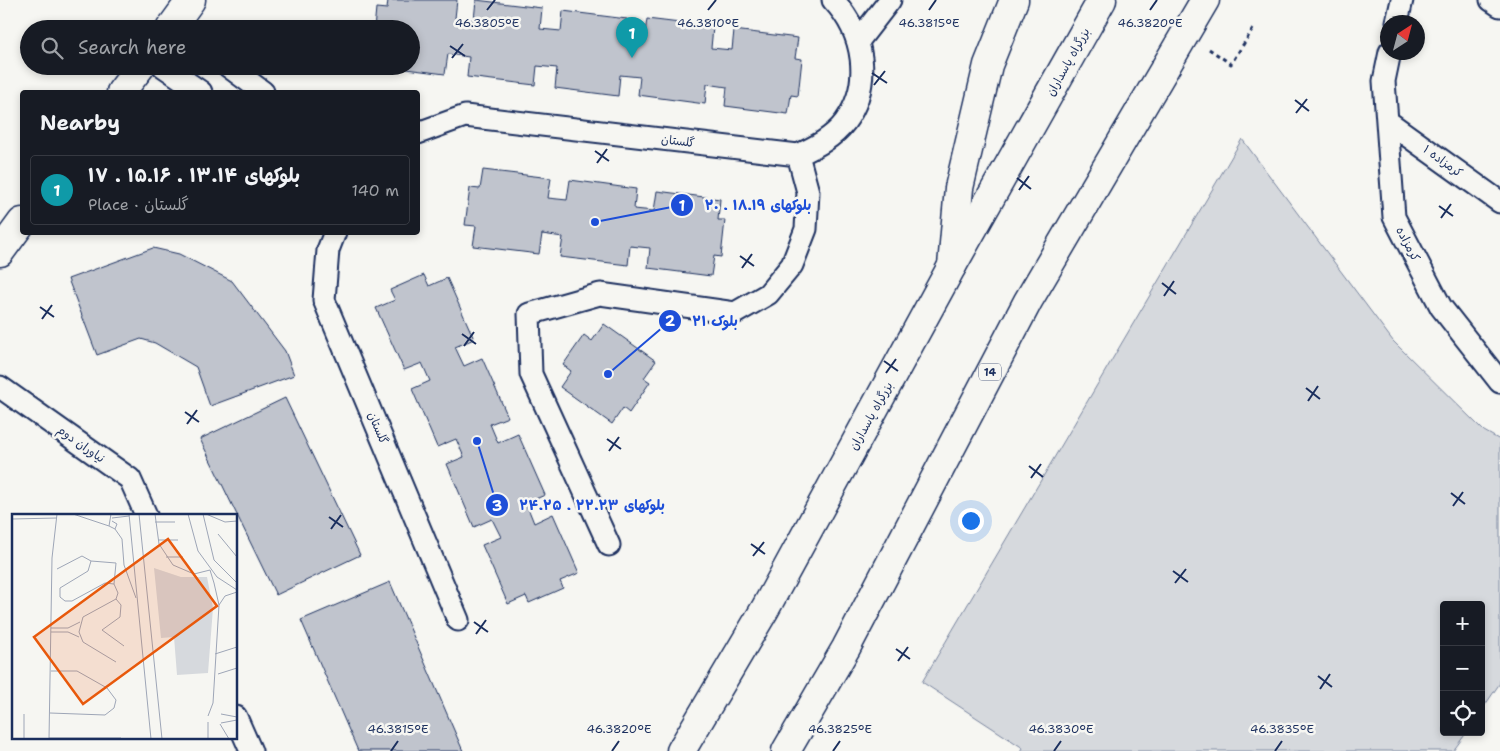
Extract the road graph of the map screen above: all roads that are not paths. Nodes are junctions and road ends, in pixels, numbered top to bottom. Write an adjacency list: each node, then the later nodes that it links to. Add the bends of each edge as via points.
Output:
1 (191, 0): 11 (main road)
2 (833, 0): 12 (street, via 846,14)
3 (890, 0): 12 (street)
4 (1014, 0): 27 (main road, via 985,74 960,188)
5 (1102, 0): 27 (main road, بزرگراه پاسداران)
6 (1205, 0): 36 (main road, 14, via 1028,301 846,648)
7 (1402, 0): 10 (street)
8 (1491, 0): 9 (street)
9 (1500, 6)
10 (1399, 15)
11 (178, 20)
12 (859, 40): 22 (street, via 863,69 858,97 844,122 824,142)
13 (1388, 60): 20 (street, کرمزاده, via 1384,81)
14 (134, 75): 17 (main road)
15 (176, 75): 18 (street)
16 (240, 75): 19 (street)
17 (123, 90)
18 (198, 90)
19 (260, 90)
20 (1387, 121): 23 (street, کرمزاده ١); 28 (street, کرمزاده, via 1394,217 1441,307)
21 (420, 132): 22 (street, گلستان, via 465,116)
22 (798, 155): 31 (street, via 808,192 806,230 792,264 768,294 735,313 600,294 529,314 531,374)
23 (1500, 202)
24 (20, 225): 26 (main road)
25 (328, 238): 32 (street, گلستان, via 324,300)
26 (0, 252)
27 (952, 266): 35 (main road, بزرگراه پاسداران, via 765,609)
28 (1500, 382)
29 (0, 387): 30 (street, نیاوران دوم, via 130,479)
30 (146, 514)
31 (610, 545)
32 (458, 620)
33 (238, 722): 34 (street)
34 (251, 751)
35 (680, 751)
36 (786, 751)

